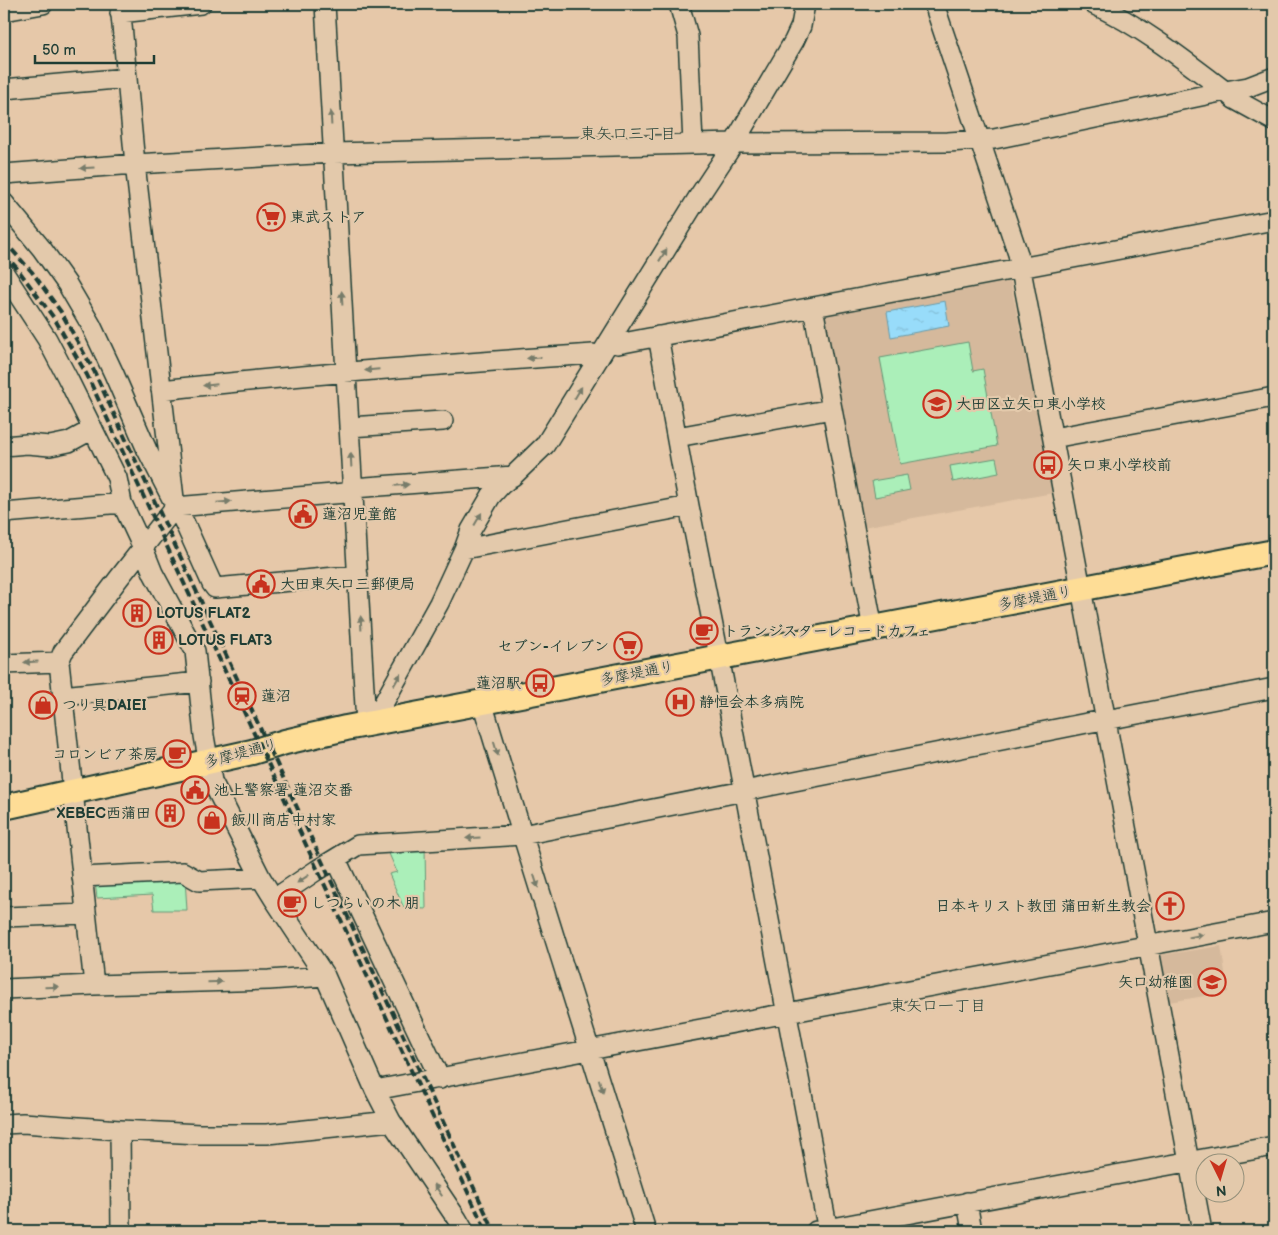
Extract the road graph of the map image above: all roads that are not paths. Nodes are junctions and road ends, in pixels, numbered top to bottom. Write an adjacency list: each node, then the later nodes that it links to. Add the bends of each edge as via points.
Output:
1 (43, 4): 9 (street)
2 (200, 4): 8 (street)
3 (325, 4): 18 (street, one-way to 3)
4 (679, 4): 17 (street, via 688,36)
5 (806, 4): 16 (street, via 794,41)
6 (934, 4): 15 (street)
7 (1093, 4): 13 (street, via 1168,48)
8 (120, 9): 11 (street)
9 (4, 11)
10 (1274, 77): 13 (street)
11 (127, 78): 12 (street); 19 (street)
12 (4, 88)
13 (1225, 91): 14 (street); 15 (street)
14 (1274, 121)
15 (980, 140): 16 (street); 23 (street)
16 (734, 143): 17 (street); 28 (street, one-way to 16)
17 (693, 144): 18 (street)
18 (333, 153): 19 (street); 30 (street, one-way to 18)
19 (135, 164): 20 (street, one-way to 20); 31 (street)
20 (4, 174)
21 (4, 203): 44 (street, via 67,284 91,325)
22 (1274, 220): 23 (street)
23 (1020, 268): 26 (street); 38 (street)
24 (4, 273): 25 (street)
25 (10, 296): 36 (street, via 47,340)
26 (813, 307): 27 (street); 33 (street)
27 (658, 336): 28 (street, via 618,344); 37 (street)
28 (610, 341): 29 (street)
29 (599, 358): 30 (street, one-way to 30, via 593,354); 40 (street, one-way to 29, via 545,444)
30 (346, 372): 31 (street, one-way to 31); 35 (street)
31 (162, 390): 44 (street)
32 (1274, 396): 38 (street)
33 (832, 409): 37 (street); 51 (street)
34 (443, 421): 35 (street)
35 (349, 427): 41 (street, one-way to 35)
36 (92, 429): 39 (street, via 69,442 50,446); 42 (street, via 116,478)
37 (677, 437): 43 (street)
38 (1053, 438): 50 (street)
39 (4, 446)
40 (513, 476): 41 (street, one-way to 40); 47 (street, one-way to 40, via 491,496)
41 (353, 488): 44 (street, one-way to 41, via 345,492); 49 (street)
42 (122, 503): 45 (street); 46 (street)
43 (689, 506): 47 (street); 52 (street)
44 (175, 507): 46 (street); 49 (street, via 215,588)
45 (4, 513)
46 (143, 548): 53 (street); 55 (street, via 195,651)
47 (464, 549): 60 (street, one-way to 47, via 439,603)
48 (1274, 552): 50 (main road, 多摩堤通り)
49 (358, 575): 60 (street, one-way to 49)
50 (1081, 589): 51 (main road, 多摩堤通り); 59 (street)
51 (872, 629): 52 (main road, 多摩堤通り)
52 (719, 657): 58 (main road, 多摩堤通り); 62 (street)
53 (58, 662): 54 (street, one-way to 54); 57 (street)
54 (4, 664)
55 (199, 682): 57 (street); 61 (street)
56 (1274, 688): 59 (street)
57 (62, 696): 63 (street)
58 (482, 702): 60 (main road, 多摩堤通り); 65 (street, one-way to 65)
59 (1105, 720): 62 (street); 73 (street)
60 (370, 723): 61 (main road, 多摩堤通り)
61 (208, 762): 63 (main road, 多摩堤通り); 68 (street, via 212,781)
62 (744, 791): 65 (street); 77 (street)
63 (74, 792): 64 (main road, 多摩堤通り); 67 (street)
64 (4, 807)
65 (522, 835): 66 (street, one-way to 66, via 358,845); 78 (street, one-way to 78)
66 (336, 859): 69 (street, one-way to 69); 79 (street)
67 (82, 877): 68 (street, via 183,872 199,881); 70 (street)
68 (261, 878): 69 (street)
69 (274, 899): 74 (street)
70 (86, 914): 71 (street); 75 (street)
71 (4, 917)
72 (1274, 922): 73 (street, one-way to 72)
73 (1148, 946): 77 (street); 85 (street)
74 (325, 976): 75 (street, one-way to 74); 80 (street)
75 (94, 985): 76 (street, one-way to 75)
76 (4, 989)
77 (786, 1013): 78 (street); 87 (street)
78 (590, 1050): 79 (street); 90 (street, one-way to 90)
79 (440, 1079): 80 (street)
80 (375, 1090): 81 (street)
81 (391, 1121): 83 (street, via 267,1134); 89 (street, one-way to 81)
82 (4, 1124): 83 (street)
83 (120, 1130): 88 (street)
84 (1274, 1146): 85 (street)
85 (1188, 1162): 86 (street); 92 (street)
86 (967, 1202): 87 (street); 91 (street)
87 (823, 1230)
88 (121, 1231)
89 (464, 1231)
90 (646, 1231)
91 (972, 1231)
92 (1202, 1231)

